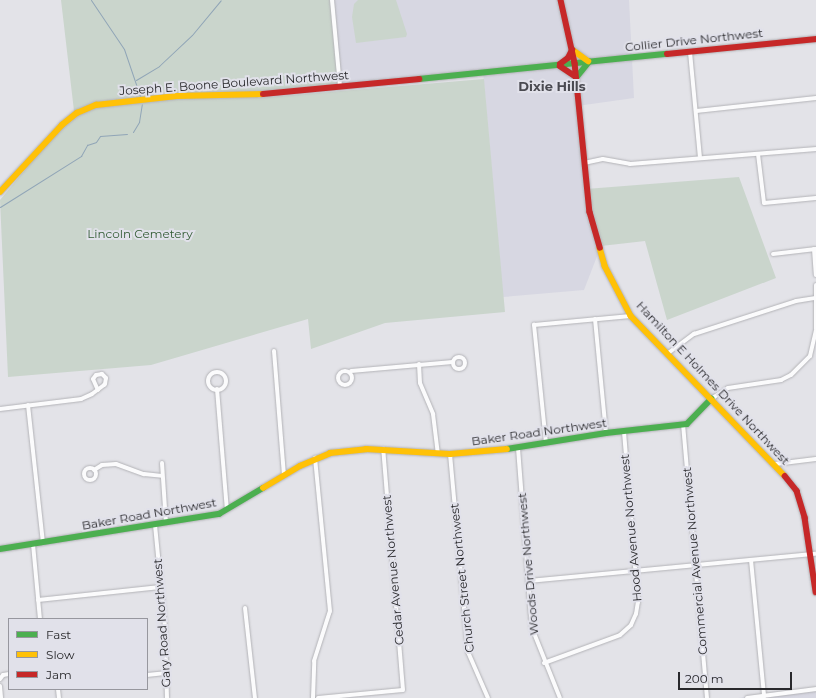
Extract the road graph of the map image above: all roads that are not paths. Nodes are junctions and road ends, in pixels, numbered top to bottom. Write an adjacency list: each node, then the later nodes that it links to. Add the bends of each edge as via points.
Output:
1 (332, 0): 10 (street)
2 (561, 0): 4 (main road, Hamilton E Holmes Drive Northwest)
3 (816, 39): 5 (main road, Collier Drive Northwest)
4 (573, 50): 6 (main road, via 580,58); 7 (main road, Hamilton E Holmes Drive Northwest); 8 (main road, via 568,58)
5 (690, 52): 6 (main road, Collier Drive Northwest); 12 (street)
6 (590, 62): 7 (main road, Collier Drive Northwest); 9 (main road, via 580,70)
7 (575, 63): 8 (main road, Joseph E. Boone Boulevard Northwest); 9 (main road, Hamilton E Holmes Drive Northwest)
8 (558, 65): 9 (main road, via 570,70); 10 (main road, Joseph E. Boone Boulevard Northwest)
9 (576, 78): 16 (main road, Hamilton E Holmes Drive Northwest)
10 (340, 87): 17 (main road, Joseph E. Boone Boulevard Northwest, via 280,93 177,96 96,105 77,113 62,125)
11 (816, 98): 12 (street)
12 (696, 111): 15 (street)
13 (816, 149): 14 (street)
14 (758, 154): 15 (street); 18 (street, via 764,203)
15 (700, 157): 16 (street, via 630,164 603,159)
16 (584, 163): 24 (main road, Hamilton E Holmes Drive Northwest, via 590,212 599,248 612,282)
17 (0, 192)
18 (816, 198)
19 (815, 249): 20 (street); 21 (street)
20 (773, 254)
21 (816, 275)
22 (816, 285): 23 (street)
23 (816, 298): 26 (street); 28 (street, via 796,301 694,334)
24 (631, 316): 25 (street); 28 (main road, Hamilton E Holmes Drive Northwest)
25 (595, 320): 39 (street); 40 (street, via 534,325)
26 (816, 330): 34 (street, via 810,356 791,376 781,380 728,388)
27 (274, 351): 50 (street)
28 (667, 354): 34 (main road, Hamilton E Holmes Drive Northwest)
29 (453, 362): 30 (street)
30 (419, 364): 31 (street); 43 (street, via 420,383 433,414)
31 (351, 371)
32 (217, 389): 32 (street, via 223,387 226,380 218,372 211,375 208,380 212,388); 52 (street)
33 (98, 390): 35 (street, via 81,399)
34 (711, 399): 37 (main road, via 687,424); 48 (main road, Hamilton E Holmes Drive Northwest)
35 (28, 405): 36 (street); 55 (street)
36 (0, 409)
37 (683, 424): 38 (main road, Baker Road Northwest); 60 (street, Commercial Avenue Northwest)
38 (624, 431): 39 (main road, Baker Road Northwest); 61 (street, Hood Avenue Northwest)
39 (606, 433): 40 (main road, Baker Road Northwest)
40 (546, 443): 41 (main road, Baker Road Northwest)
41 (518, 448): 44 (main road, Baker Road Northwest); 62 (street, Woods Drive Northwest)
42 (383, 449): 43 (main road, Baker Road Northwest); 45 (main road, Baker Road Northwest, via 348,450); 73 (street, Cedar Avenue Northwest, via 403,690)
43 (438, 453): 44 (main road, Baker Road Northwest)
44 (450, 454): 80 (street, Church Street Northwest, via 468,652)
45 (315, 458): 50 (main road, Baker Road Northwest); 78 (street, via 330,611 314,662)
46 (816, 459): 48 (street)
47 (162, 463): 51 (street)
48 (775, 464): 58 (main road, Hamilton E Holmes Drive Northwest, via 797,490)
49 (94, 470): 51 (street, via 102,465 116,464 144,474)
50 (284, 475): 52 (main road, Baker Road Northwest)
51 (162, 476): 53 (street)
52 (227, 510): 53 (main road, Baker Road Northwest, via 208,517)
53 (166, 523): 54 (main road, Baker Road Northwest)
54 (155, 524): 55 (main road, Baker Road Northwest); 63 (street, Gary Road Northwest)
55 (43, 543): 56 (main road, Baker Road Northwest)
56 (33, 544): 57 (main road, Baker Road Northwest); 65 (street)
57 (0, 549)
58 (813, 554): 59 (street); 64 (main road, Hamilton E Holmes Drive Northwest)
59 (751, 560): 60 (street); 74 (street)
60 (696, 566): 61 (street); 82 (street, Commercial Avenue Northwest)
61 (636, 571): 62 (street); 68 (street, Hood Avenue Northwest, via 638,608 626,630 613,638)
62 (528, 582): 68 (street, Woods Drive Northwest, via 532,628)
63 (160, 586): 65 (street); 69 (street, Gary Road Northwest, via 165,627)
64 (816, 592)
65 (38, 600): 67 (street)
66 (245, 608): 77 (street)
67 (40, 618)
68 (544, 663): 81 (street, Woods Drive Northwest)
69 (165, 673): 70 (street); 76 (street, Gary Road Northwest)
70 (148, 675)
71 (0, 686): 75 (street)
72 (816, 689): 74 (street)
73 (371, 696): 79 (street)
74 (764, 696): 83 (street)
75 (1, 698)
76 (167, 698)
77 (255, 698)
78 (313, 698)
79 (318, 698)
80 (488, 698)
81 (560, 698)
82 (707, 698)
83 (746, 698)

